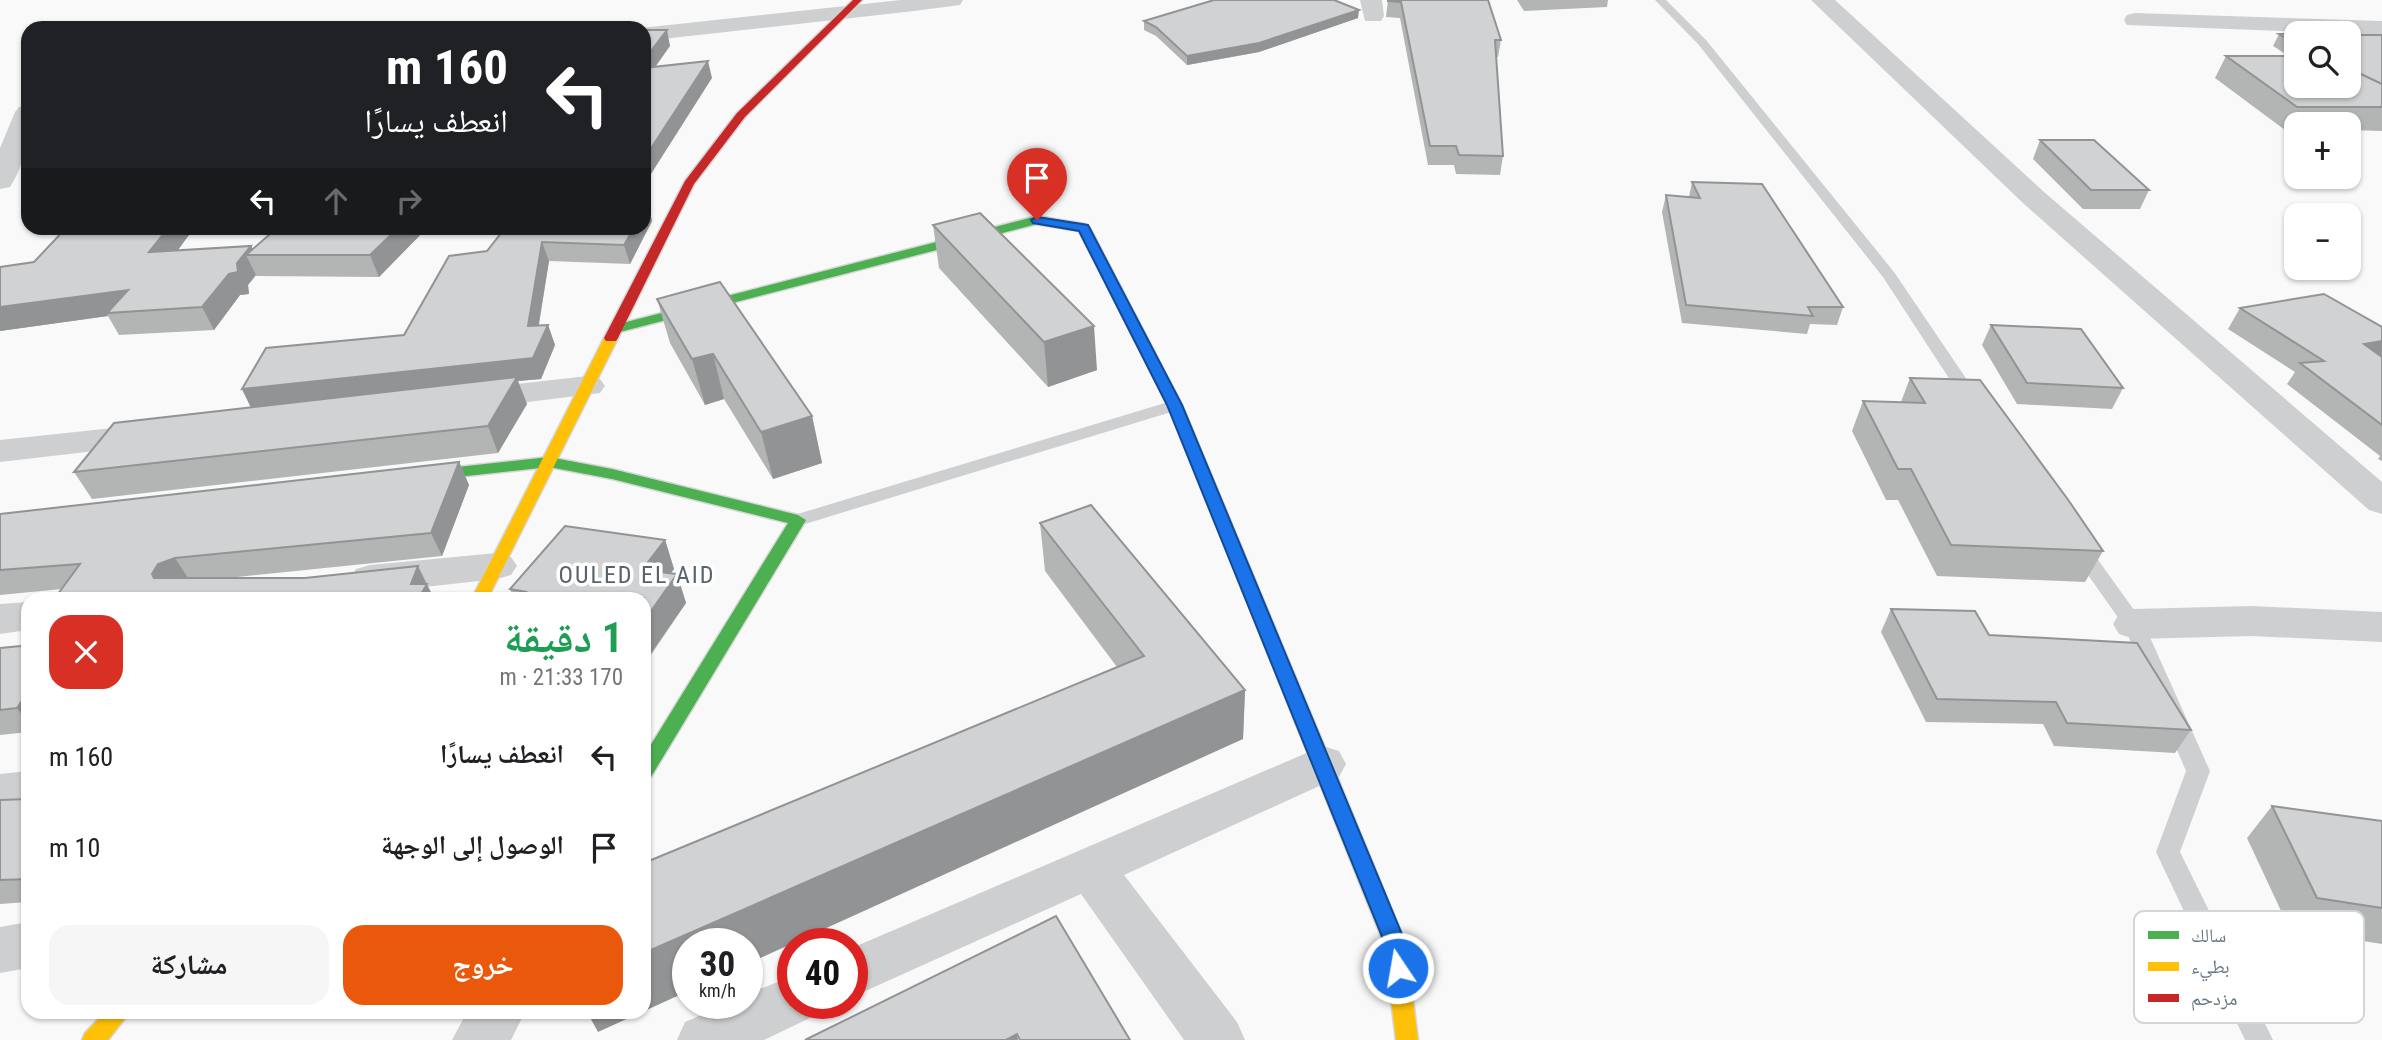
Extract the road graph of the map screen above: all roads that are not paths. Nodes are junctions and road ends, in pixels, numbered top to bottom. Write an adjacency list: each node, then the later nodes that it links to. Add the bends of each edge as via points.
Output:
1 (953, 0): 4 (street)
2 (1660, 0): 14 (lane, via 1702,42 1889,275)
3 (1822, 0): 19 (street, via 2034,198)
4 (850, 7): 7 (street); 10 (street, via 741,115 702,163)
5 (2136, 20): 6 (street)
6 (2382, 28)
7 (651, 33)
8 (21, 108): 9 (street)
9 (0, 181)
10 (616, 329): 11 (street); 13 (street, via 1037,220 1084,228)
11 (588, 386): 12 (street); 17 (street)
12 (437, 403)
13 (1175, 405): 20 (lane); 29 (street)
14 (1985, 419)
15 (178, 432): 16 (street)
16 (0, 452)
17 (550, 462): 18 (street); 20 (street); 22 (street)
18 (398, 479)
19 (2382, 502)
20 (798, 520): 28 (street)
21 (2063, 527): 26 (lane)
22 (489, 582): 23 (street)
23 (337, 583)
24 (21, 617): 25 (street)
25 (0, 619)
26 (2134, 624): 27 (street, via 2251,621); 33 (lane, via 2198,771 2168,852)
27 (2382, 627)
28 (651, 761)
29 (1323, 765): 32 (street); 45 (street, via 1395,944)
30 (21, 791): 31 (street)
31 (0, 793)
32 (1090, 868): 36 (street); 44 (street)
33 (2197, 911)
34 (21, 947): 35 (street)
35 (0, 950)
36 (868, 966)
37 (777, 1007): 43 (street)
38 (112, 1019): 41 (street)
39 (494, 1019): 42 (street)
40 (2251, 1023): 46 (lane)
41 (93, 1040)
42 (480, 1040)
43 (705, 1040)
44 (1217, 1040)
45 (1407, 1040)
46 (2259, 1040)

